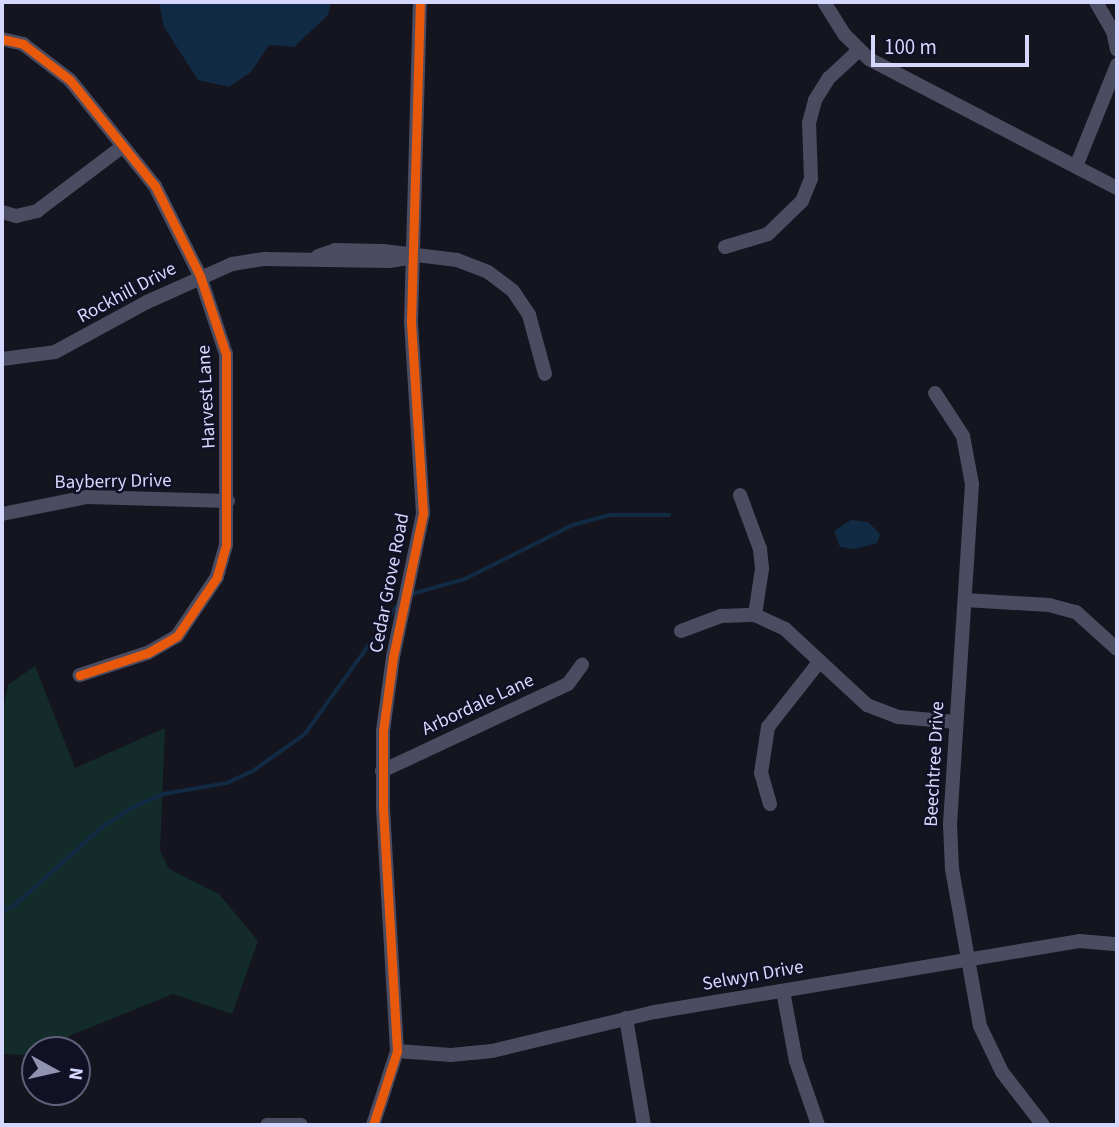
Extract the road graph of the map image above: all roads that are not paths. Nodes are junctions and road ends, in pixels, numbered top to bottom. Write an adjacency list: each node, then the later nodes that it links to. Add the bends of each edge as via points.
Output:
1 (420, 2): 13 (street, Cedar Grove Road)
2 (824, 2): 5 (street)
3 (1096, 2): 6 (street, via 1113,31)
4 (2, 39): 8 (street, Harvest Lane, via 23,44 50,61)
5 (859, 50): 9 (street); 12 (street, via 829,78 815,100 809,123 811,179 802,201 768,234)
6 (1117, 50)
7 (1116, 73): 9 (street)
8 (122, 147): 11 (street, via 37,211 16,216); 14 (street, Harvest Lane, via 155,186)
9 (1077, 164): 10 (street)
10 (1117, 188)
11 (2, 212)
12 (725, 247)
13 (413, 257): 14 (street, Rockhill Drive, via 335,250 313,258 265,259); 16 (street, Rockhill Drive, via 457,260 501,280 529,315); 29 (street, Cedar Grove Road, via 412,371 423,513 393,657)
14 (200, 276): 15 (street, Rockhill Drive, via 55,352); 19 (street, Harvest Lane, via 226,354)
15 (2, 359)
16 (545, 374)
17 (935, 393): 21 (street, Beechtree Drive, via 963,436 970,459)
18 (740, 495): 22 (street, via 761,559)
19 (228, 501): 20 (street, Bayberry Drive, via 87,498); 27 (street, Harvest Lane, via 226,545 217,578 177,636 147,653)
20 (2, 514)
21 (965, 600): 24 (street, via 1049,605 1076,612); 28 (street, Beechtree Drive)
22 (755, 615): 23 (street, via 721,616); 25 (street, via 785,629)
23 (681, 631)
24 (1117, 649)
25 (820, 661): 28 (street, via 852,693 882,713); 30 (street, via 768,727 761,773)
26 (582, 665): 29 (street, Arbordale Lane, via 568,684)
27 (80, 674)
28 (956, 722): 32 (street, Beechtree Drive, via 950,847)
29 (382, 771): 35 (street, Cedar Grove Road)
30 (770, 804)
31 (1117, 944): 32 (street, Selwyn Drive, via 1093,940)
32 (968, 959): 33 (street, Selwyn Drive); 41 (street, Beechtree Drive, via 980,1026 990,1051)
33 (783, 990): 34 (street, Selwyn Drive); 40 (street, via 796,1061)
34 (626, 1018): 35 (street, Selwyn Drive, via 492,1051 451,1055); 39 (street)
35 (397, 1051): 38 (street, Cedar Grove Road)
36 (267, 1125): 37 (street)
37 (301, 1125)
38 (373, 1125)
39 (644, 1125)
40 (818, 1125)
41 (1042, 1125)

